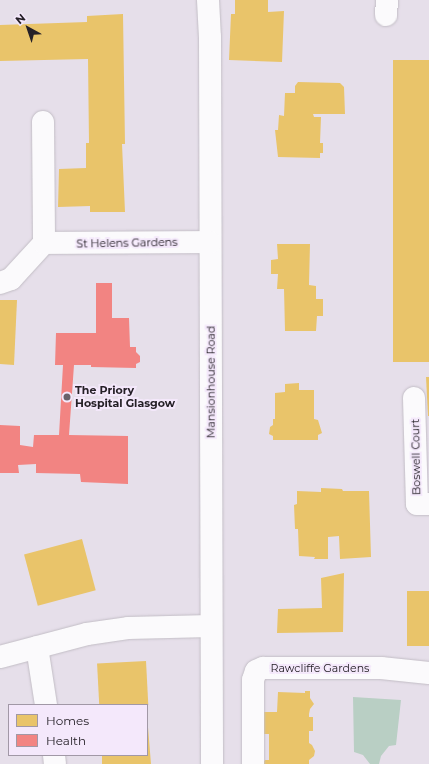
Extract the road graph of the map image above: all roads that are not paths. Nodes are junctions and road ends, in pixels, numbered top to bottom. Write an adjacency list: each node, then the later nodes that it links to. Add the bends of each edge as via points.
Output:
1 (208, 0): 3 (street, Mansionhouse Road)
2 (43, 122): 4 (street)
3 (210, 242): 4 (street, St Helens Gardens); 8 (street, Mansionhouse Road)
4 (44, 243): 5 (street, via 11,279)
5 (0, 283)
6 (414, 398): 7 (street, Boswell Court, via 417,504)
7 (429, 504)
8 (211, 626): 9 (street, via 128,628 87,634); 13 (street, Mansionhouse Road)
9 (37, 647): 10 (street); 12 (street)
10 (0, 657)
11 (429, 673): 14 (street, Rawcliffe Gardens, via 374,668 263,668 256,671 253,680)
12 (46, 704)
13 (212, 764)
14 (252, 764)

